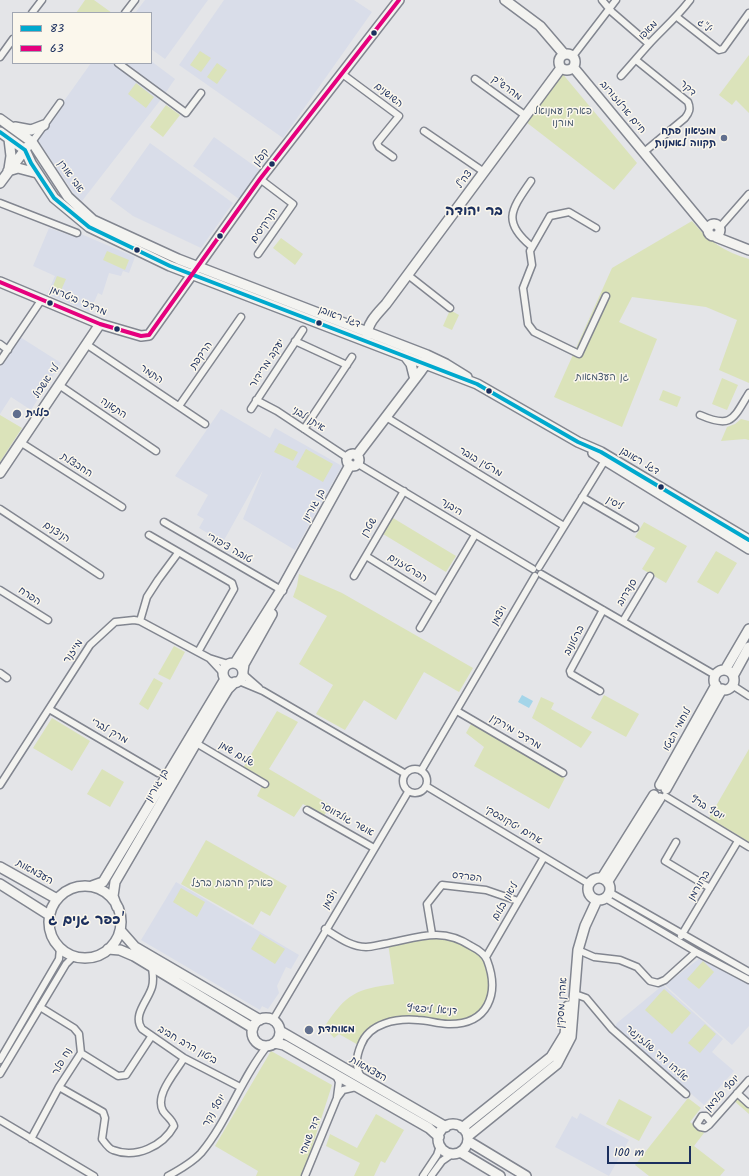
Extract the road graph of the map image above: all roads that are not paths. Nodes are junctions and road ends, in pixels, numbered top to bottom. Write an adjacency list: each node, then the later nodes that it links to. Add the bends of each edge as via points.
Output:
1 (42, 0): 9 (street)
2 (135, 0): 10 (street)
3 (399, 0): 21 (street, קפלן)
4 (505, 0): 15 (street, via 540,26)
5 (602, 0): 8 (street)
6 (616, 0): 8 (street)
7 (690, 0): 12 (street, מאפו)
8 (610, 8): 14 (street); 15 (street)
9 (33, 12)
10 (126, 12)
11 (749, 13): 12 (street, יל"ג, via 719,50)
12 (677, 17): 14 (street, מאפו)
13 (12, 40): 16 (street)
14 (649, 44): 17 (street, מאפו)
15 (568, 55): 19 (street, via 559,60); 20 (street, via 576,63)
16 (0, 57)
17 (636, 60): 22 (street, מאפו); 35 (street, דקר, via 688,102 690,107 689,113 680,124)
18 (119, 64): 24 (street, via 186,112)
19 (561, 68): 20 (street, via 569,71); 26 (street, צה"ל)
20 (574, 68): 35 (street, חיים ארלוזורוב)
21 (341, 73): 36 (street, השושנים, via 399,116 377,143); 40 (street, קפלן)
22 (621, 76)
23 (475, 78): 26 (street, מהרש"ק)
24 (201, 93)
25 (60, 103): 28 (street)
26 (526, 116): 38 (street, צה"ל)
27 (0, 119): 29 (street, אבי אורן)
28 (44, 125): 29 (street, via 31,130); 33 (street)
29 (10, 126): 33 (street, אבי אורן)
30 (424, 131): 38 (street)
31 (0, 132): 32 (street)
32 (9, 139): 34 (street); 37 (street, via 12,156)
33 (32, 142): 34 (street); 51 (street, אבי אורן, via 68,197 94,220)
34 (25, 150): 37 (street); 39 (street)
35 (644, 152): 46 (street, חיים ארלוזורוב, via 700,218)
36 (393, 157)
37 (8, 171): 39 (street, via 18,168); 42 (street)
38 (484, 172): 52 (street, צה"ל)
39 (38, 174): 51 (street, via 54,198 89,227 170,266)
40 (260, 180): 50 (street, הנרקיסים, via 293,204); 51 (street, קפלן)
41 (531, 182): 48 (street, via 511,214 513,226 520,237)
42 (0, 183)
43 (749, 194): 46 (street)
44 (0, 203): 47 (street)
45 (596, 228): 48 (street, via 569,212 550,216)
46 (715, 230): 49 (street, via 727,242)
47 (77, 233)
48 (531, 246): 54 (street, via 532,265 523,288 528,324 534,332 579,354)
49 (749, 250)
50 (258, 254)
51 (195, 269): 60 (street, קפלן); 61 (street, דגל ראובן)
52 (408, 276): 56 (street); 61 (street, צה"ל, via 375,317)
53 (0, 282): 55 (street, מרדכי ביטרמן)
54 (606, 296)
55 (42, 299): 58 (street, מרדכי ביטרמן); 65 (street)
56 (450, 308)
57 (241, 317): 76 (street, הרקפת)
58 (100, 324): 60 (street, מרדכי ביטרמן, via 140,336); 64 (street, לוי אשכול)
59 (303, 330): 62 (street, יעקב מרידור)
60 (149, 335)
61 (369, 335): 66 (street, דגל ראובן); 68 (street, דגל ראובן)
62 (295, 341): 70 (street); 75 (street, יעקב מרידור)
63 (0, 344): 65 (street)
64 (86, 344): 72 (street, לוי אשכול); 76 (street, התמר)
65 (8, 350): 69 (street)
66 (405, 356): 68 (street, דגל ראובן); 71 (street, via 412,364)
67 (352, 357): 70 (street)
68 (424, 360): 71 (street); 73 (street); 84 (street, דגל ראובן, via 446,364)
69 (0, 361)
70 (347, 365): 81 (street)
71 (414, 376): 73 (street)
72 (59, 385): 82 (street, לוי אשכול); 83 (street, התאנה)
73 (410, 386): 79 (street)
74 (749, 393): 78 (street, via 734,418 726,422 717,422)
75 (256, 400): 77 (street, יעקב מרידור); 81 (street, איתן לבני)
76 (179, 406): 80 (street, התמר)
77 (251, 409)
78 (700, 416)
79 (386, 417): 85 (street, via 357,454 360,460); 92 (street, מרטין בובר)
80 (205, 424)
81 (304, 429): 85 (street, איתן לבני)
82 (20, 442): 86 (street, לוי אשכול); 89 (street, החבצלת)
83 (156, 451)
84 (606, 459): 88 (street); 96 (street, דגל ראובן); 97 (street, דגל ראובן)
85 (352, 462): 87 (street, היבנר); 106 (street, בן גוריון, via 287,578)
86 (0, 473)
87 (404, 491): 95 (street, היבנר); 99 (street, שטרן)
88 (582, 497): 92 (street); 93 (street, ליסין)
89 (122, 507)
90 (0, 509): 101 (street, הניצנים)
91 (164, 522): 106 (street, טובה ציפורי)
92 (564, 526): 100 (street)
93 (635, 528)
94 (148, 535): 98 (street)
95 (475, 535): 100 (street, היבנר); 107 (street)
96 (749, 540)
97 (749, 549)
98 (178, 553): 110 (street, via 148,597); 115 (street, via 232,583 234,589)
99 (366, 556): 103 (street, שטרן); 107 (street, הפרטיזנים)
100 (536, 568): 102 (street, via 532,572)
101 (100, 575)
102 (538, 575): 108 (street); 129 (street, ויצמן)
103 (354, 576)
104 (650, 576): 111 (street, סנדרוב)
105 (0, 590): 109 (street, הפרח)
106 (283, 591): 117 (street, בן גוריון); 122 (street, בן גוריון, via 244,664)
107 (437, 600): 112 (street)
108 (603, 610): 111 (street); 126 (street, ברטונוב, via 570,672)
109 (48, 620)
110 (140, 621): 115 (street, מייזנר); 128 (street, מייזנר, via 116,622 106,629 90,645)
111 (623, 621): 119 (street)
112 (420, 628)
113 (749, 629): 118 (street)
114 (749, 648): 123 (street)
115 (198, 652): 116 (street, מייזנר)
116 (209, 658): 117 (street, מייזנר); 121 (street, מייזנר)
117 (232, 663): 121 (street, בן גוריון, via 224,668); 122 (street, via 240,665)
118 (725, 670): 119 (street); 123 (street)
119 (715, 675): 125 (street)
120 (4, 676): 124 (street)
121 (224, 676): 122 (street); 150 (street, בן גוריון, via 103,882)
122 (240, 677): 130 (street, בן גוריון, via 228,689); 134 (street)
123 (732, 681): 125 (street, via 729,688); 127 (street)
124 (0, 683)
125 (719, 687): 139 (street, לוחמי הגטו)
126 (600, 691)
127 (749, 696)
128 (49, 709): 133 (street, מרק לברי); 135 (street, מייזנר)
129 (457, 710): 131 (street, ויצמן); 132 (street, מרדכי מירקין)
130 (196, 743): 136 (street, שלום שמן); 155 (street, בן גוריון, via 115,882 114,896)
131 (421, 771): 134 (street, via 413,769); 137 (street, via 426,776)
132 (563, 772)
133 (158, 773)
134 (404, 773): 138 (street, via 402,784)
135 (0, 784)
136 (266, 784)
137 (426, 786): 138 (street, via 417,794); 145 (street, אחים יטקובסקי)
138 (408, 792): 144 (street, ויצמן)
139 (661, 792): 141 (street, יוסף ברץ); 147 (street, לוחמי הגטו)
140 (307, 810): 144 (street, אושר גולדווסר)
141 (738, 841): 143 (street, יוסף ברץ); 151 (street, ברוורמן)
142 (676, 842): 151 (street, via 665,861)
143 (749, 847)
144 (374, 848): 157 (street, ויצמן)
145 (544, 857): 149 (street, אחים יטקובסקי); 154 (street, ליאון בלום)
146 (0, 868): 153 (street, העצמאות)
147 (605, 880): 149 (street, via 594,879); 152 (street)
148 (0, 884): 156 (street)
149 (588, 884): 152 (street, via 587,890)
150 (92, 886): 153 (street, via 73,888); 155 (street, via 111,897)
151 (710, 888): 160 (street, ברוורמן)
152 (601, 897): 160 (street); 161 (street); 164 (street, אהרן מסקין, via 585,926); 195 (street, אהרן מסקין, via 580,926 572,956 565,1034 551,1057)
153 (57, 899): 156 (street)
154 (518, 901): 159 (street, הפרדס, via 486,890 442,885 427,904); 167 (street, ליאון בלום)
155 (117, 906): 158 (street, via 121,918)
156 (49, 915): 162 (street, via 49,927)
157 (325, 929): 159 (street, via 350,944 366,947); 174 (street, ויצמן)
158 (120, 930): 163 (street, via 116,941); 173 (street, via 135,947)
159 (432, 934): 167 (street, via 450,935)
160 (682, 934): 161 (street, ברוורמן); 169 (street)
161 (678, 941): 165 (street)
162 (60, 948): 166 (street); 181 (street, via 59,959)
163 (108, 949): 166 (street, via 92,956); 168 (street, via 120,950)
164 (578, 950): 165 (street, via 594,957 620,960 637,967 650,981 658,983 665,980); 171 (street, אהרן מסקין)
165 (696, 952): 170 (street)
166 (74, 956): 172 (street, via 66,964)
167 (486, 957): 185 (street, דניאל ליפשיץ, via 492,977 488,1006 473,1019 463,1023 397,1020 379,1026 369,1032 360,1046 356,1061)
168 (152, 968): 175 (street); 177 (street, ביטון הרב חביב, via 153,986 138,1017 138,1024)
169 (749, 972)
170 (749, 980)
171 (575, 994): 189 (street, אליהו דוד שולזינגר, via 586,998 612,1029); 197 (street, אהרן מסקין, via 571,1037 556,1064)
172 (40, 1007): 179 (street, נח פלר, via 74,1028 80,1038); 182 (street)
173 (260, 1020): 174 (street); 175 (street)
174 (273, 1020): 176 (street)
175 (253, 1028): 178 (street, via 253,1036 257,1042)
176 (280, 1031): 178 (street, via 280,1036); 185 (street, העצמאות)
177 (151, 1037): 179 (street, via 123,1076 118,1076); 180 (street, ביטון הרב חביב)
178 (271, 1044): 183 (street, העצמאות, via 284,1045); 187 (street, יוסף נקר, via 254,1063)
179 (81, 1053): 186 (street, נח פלר)
180 (184, 1058): 186 (street, via 160,1101 174,1126 168,1137 142,1151 124,1153 112,1150 102,1139 105,1118 103,1112); 187 (street, ביטון הרב חביב)
181 (0, 1060)
182 (0, 1074)
183 (335, 1074): 185 (street, העצמאות); 190 (street, דוד שמחי, via 340,1082)
184 (749, 1080): 188 (street, יוסף פלדמן)
185 (359, 1083): 190 (street, דוד שמחי, via 343,1090); 194 (street, העצמאות); 198 (street, העצמאות, via 429,1128)
186 (59, 1087): 196 (street, נח פלר)
187 (240, 1087): 201 (street, יוסף נקר, via 200,1154)
188 (737, 1093): 191 (street); 193 (street, יוסף פלדמן)
189 (686, 1094)
190 (335, 1102): 202 (street, דוד שמחי)
191 (749, 1104)
192 (0, 1120): 196 (street)
193 (711, 1122)
194 (446, 1127): 195 (street, via 454,1125); 198 (street)
195 (462, 1128): 197 (street)
196 (31, 1139): 200 (street)
197 (468, 1139): 199 (street, via 464,1149); 206 (street)
198 (439, 1141): 199 (street, via 446,1152); 203 (street, via 437,1155)
199 (456, 1153): 204 (street, via 442,1161); 205 (street)
200 (94, 1176)
201 (168, 1176)
202 (305, 1176)
203 (424, 1176)
204 (430, 1176)
205 (500, 1176)
206 (526, 1176)

